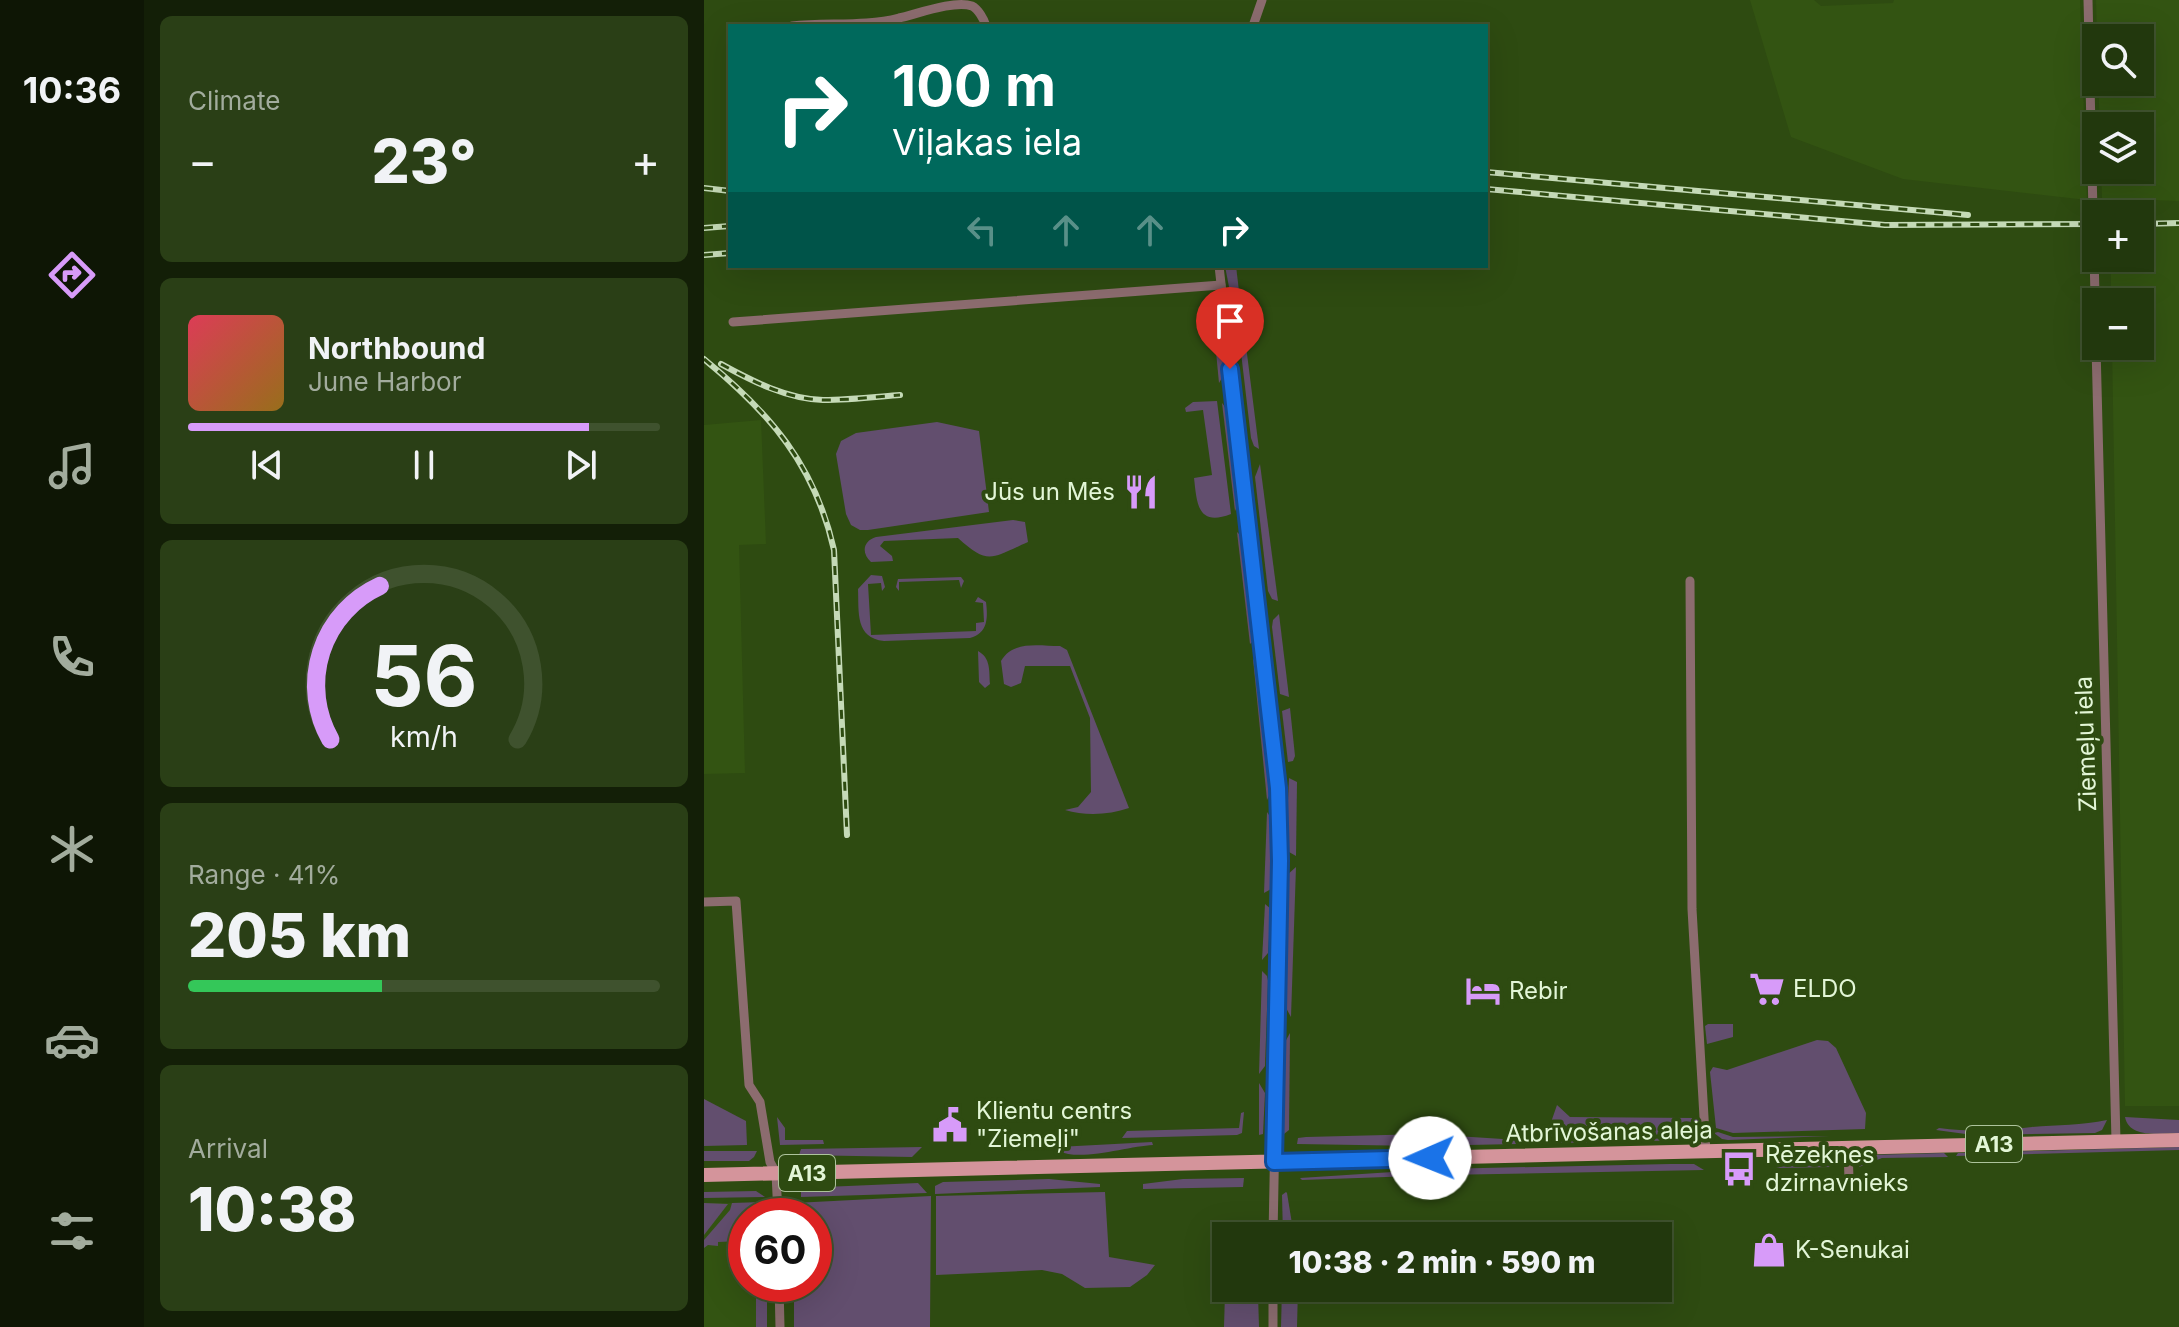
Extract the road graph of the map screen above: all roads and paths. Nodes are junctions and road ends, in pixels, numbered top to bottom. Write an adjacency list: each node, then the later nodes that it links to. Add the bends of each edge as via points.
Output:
1 (1262, 0): 5 (street)
2 (2088, 0): 8 (street)
3 (822, 24): 4 (street, via 897,19 957,3 972,6)
4 (985, 24)
5 (1254, 24)
6 (1219, 268): 7 (street)
7 (1221, 285): 9 (street); 17 (street, via 1278,788)
8 (2095, 288)
9 (733, 322)
10 (2096, 360): 14 (street, Ziemeļu iela)
11 (1690, 581): 16 (street, via 1692,909)
12 (704, 902): 18 (street, via 736,901 749,1085 760,1102)
13 (2179, 1140): 14 (main road, Atbrīvošanas aleja / A13)
14 (2116, 1141): 15 (main road, Atbrīvošanas aleja / A13)
15 (1848, 1148): 16 (main road, Atbrīvošanas aleja / A13); 20 (street)
16 (1706, 1152): 17 (main road, Atbrīvošanas aleja / A13)
17 (1274, 1162): 18 (main road, Atbrīvošanas aleja / A13); 22 (street)
18 (776, 1173): 19 (main road, Atbrīvošanas aleja / A13); 21 (street)
19 (704, 1175)
20 (1849, 1180)
21 (777, 1198)
22 (1273, 1222)
23 (779, 1302): 25 (street)
24 (1273, 1302): 26 (street)
25 (780, 1327)
26 (1273, 1327)

